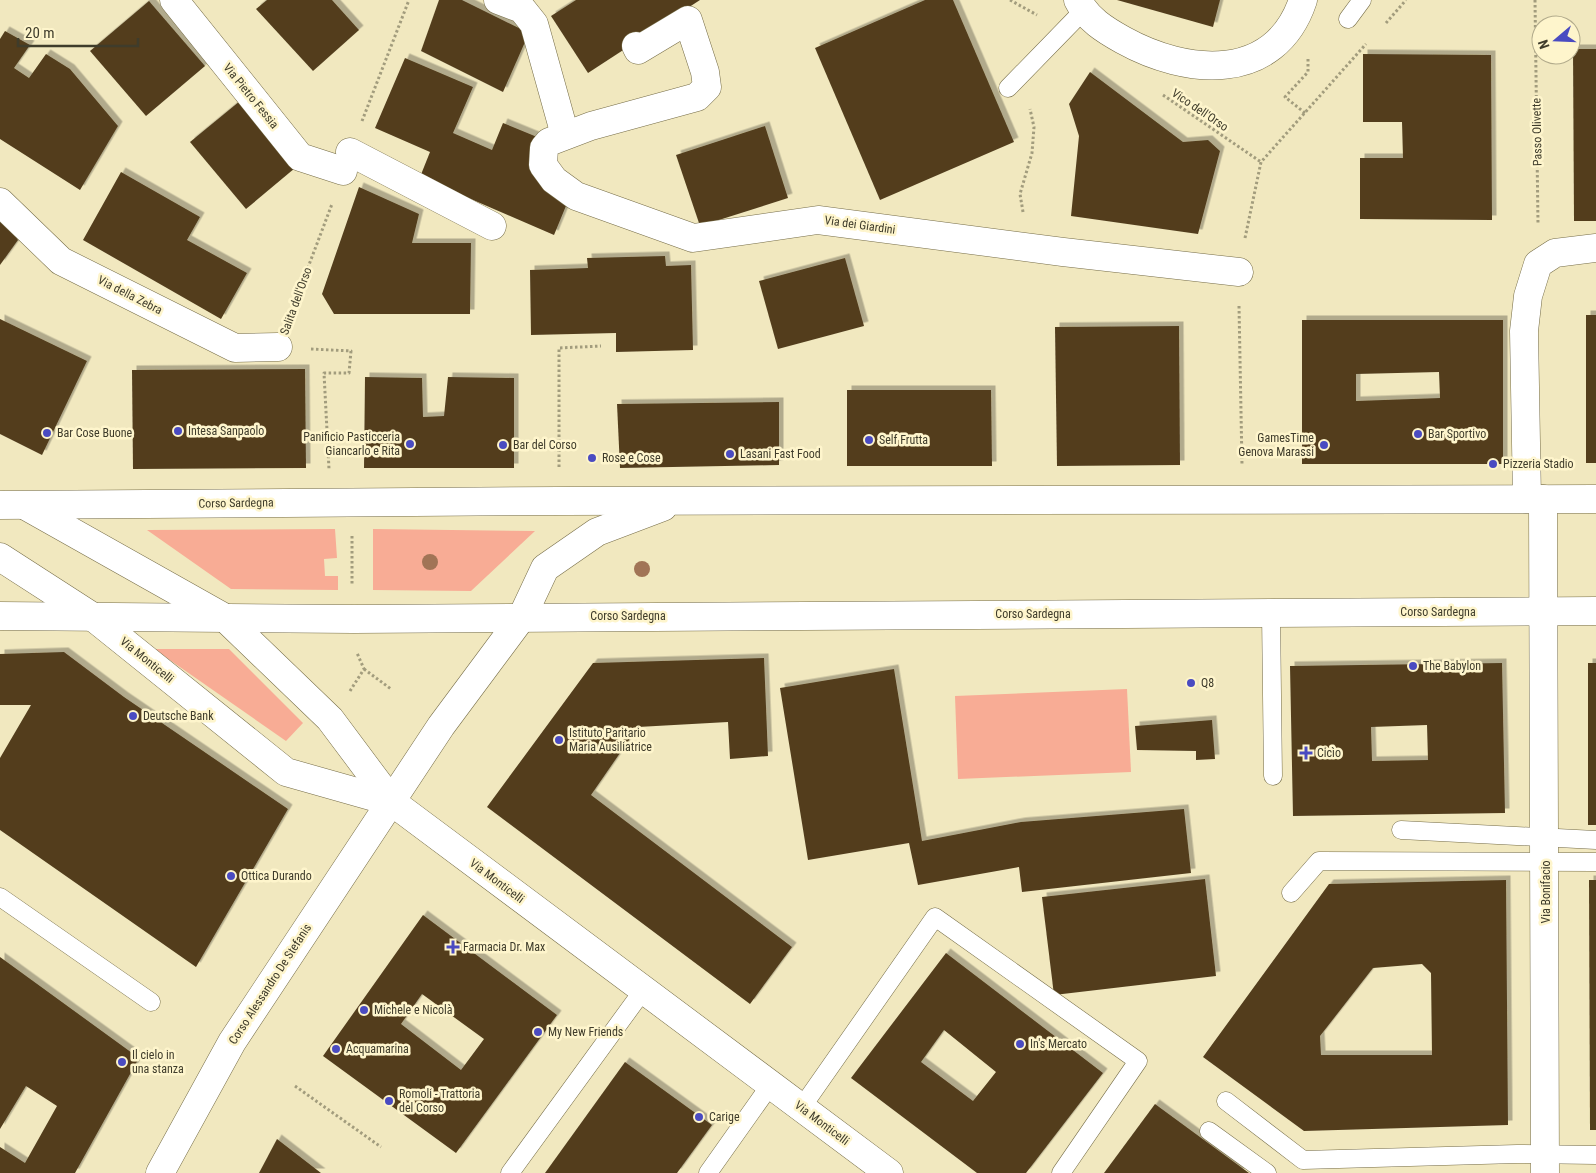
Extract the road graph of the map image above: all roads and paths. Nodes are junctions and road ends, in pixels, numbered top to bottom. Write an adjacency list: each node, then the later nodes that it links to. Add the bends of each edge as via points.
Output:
1 (174, 0): 17 (street, Via Pietro Fessia, via 300,157)
2 (408, 0): 17 (path, Salita dell'Orso)
3 (498, 0): 16 (street, via 522,9 534,24)
4 (1303, 0): 11 (street, via 1293,23)
5 (1362, 0): 9 (lane)
6 (1406, 0): 10 (path)
7 (1535, 0): 23 (path, Passo Olivette)
8 (1080, 6): 11 (street, via 1098,24 1133,45 1176,62 1198,66 1240,62 1260,55); 14 (lane)
9 (1348, 19)
10 (1381, 28)
11 (1279, 42): 12 (path, via 1297,46 1308,55 1308,72 1285,97 1305,112)
12 (1368, 42)
13 (636, 46): 16 (street, Via dei Giardini, via 638,50 688,20 707,87 697,97)
14 (1014, 82): 20 (path, via 1034,127 1032,154 1020,194)
15 (1162, 94): 18 (path, Vico dell'Orso)
16 (565, 135): 24 (street, Via dei Giardini, via 549,142 542,158 542,166 554,180 576,196 693,238 818,220)
17 (347, 161): 21 (street); 26 (path, Salita dell'Orso)
18 (1261, 162)
19 (0, 202): 26 (street, Via della Zebra, via 61,261 235,348)
20 (1023, 216)
21 (492, 226)
22 (1596, 248): 23 (street, via 1555,254)
23 (1538, 264): 29 (street, via 1528,296 1524,332)
24 (1239, 272)
25 (601, 346): 27 (path, via 559,348)
26 (278, 347): 28 (path, Salita dell'Orso, via 351,351 349,374 324,372)
27 (559, 472)
28 (330, 473)
29 (1535, 499): 30 (street, Corso Sardegna); 31 (street, Corso Sardegna); 36 (street)
30 (1596, 499)
31 (681, 501): 32 (street, Corso Sardegna); 41 (street, Corso Sardegna, via 597,532 546,568)
32 (12, 505): 42 (street)
33 (352, 529): 35 (path)
34 (0, 557): 40 (street, Via Monticelli)
35 (352, 590)
36 (1543, 611): 37 (street, Corso Sardegna); 38 (street, Corso Sardegna); 51 (street, Via Bonifacio)
37 (1596, 611)
38 (1271, 613): 41 (street, Corso Sardegna); 47 (lane)
39 (0, 616): 40 (street)
40 (93, 617): 42 (street); 48 (street, Via Monticelli, via 286,772)
41 (522, 617): 42 (street); 48 (street, Corso Sardegna, via 441,726)
42 (225, 618): 48 (street, via 330,718)
43 (354, 648): 44 (path)
44 (364, 669): 45 (path); 46 (path)
45 (390, 689)
46 (349, 692)
47 (1273, 776)
48 (392, 802): 55 (street, Via Monticelli); 65 (street, Corso Alessandro De Stefanis, via 232,1042)
49 (1401, 830): 51 (lane)
50 (1596, 840): 51 (lane)
51 (1546, 850): 52 (lane); 53 (lane, via 1319,861); 64 (street, Via Bonifacio)
52 (1596, 862)
53 (1291, 894)
54 (0, 897): 56 (lane)
55 (644, 989): 57 (street, Via Monticelli); 66 (lane)
56 (152, 1002)
57 (771, 1084): 60 (street, Via Monticelli); 67 (lane)
58 (295, 1086): 62 (path)
59 (1226, 1101): 64 (lane, via 1304,1160)
60 (802, 1107): 68 (street, Via Monticelli); 69 (lane, via 935,917 1138,1060)
61 (1209, 1131): 70 (lane)
62 (381, 1146)
63 (1596, 1154): 64 (lane)
64 (1545, 1163)
65 (160, 1173)
66 (510, 1173)
67 (708, 1173)
68 (890, 1173)
69 (1061, 1173)
70 (1268, 1173)

